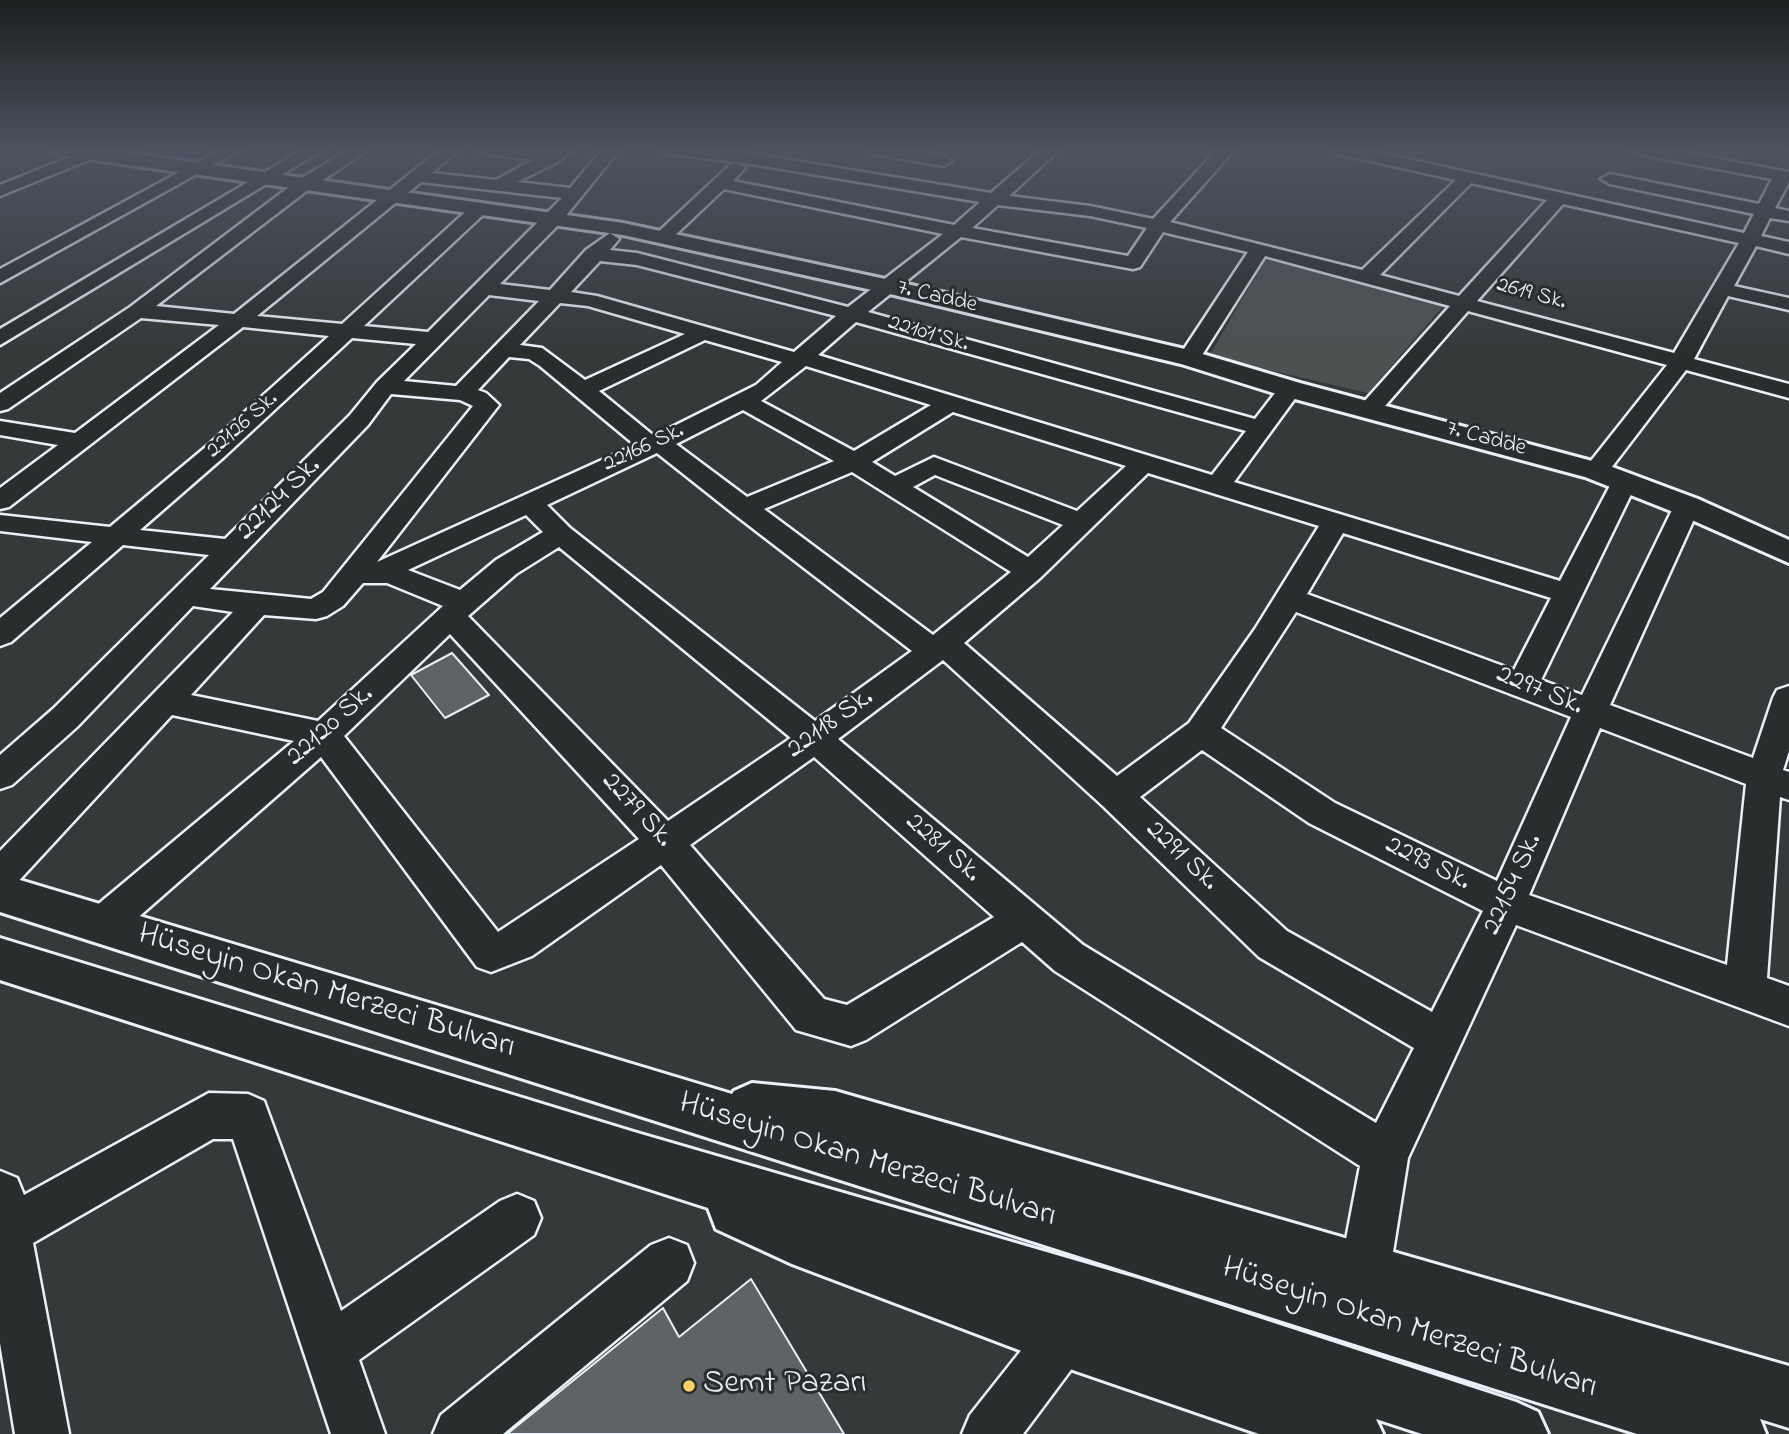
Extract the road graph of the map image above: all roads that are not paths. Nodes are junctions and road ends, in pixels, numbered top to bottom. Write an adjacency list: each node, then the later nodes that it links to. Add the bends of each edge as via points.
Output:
1 (110, 216): 26 (street)
2 (202, 216): 39 (street)
3 (262, 216): 34 (street)
4 (366, 216): 36 (street)
5 (471, 216): 37 (street, 22126 Sk.)
6 (531, 216): 17 (main road, 7. Cadde)
7 (557, 216): 17 (street, 22124 Sk.)
8 (686, 216): 21 (street)
9 (886, 216): 20 (street)
10 (975, 216): 20 (street, 22166 Sk.)
11 (1114, 216): 18 (street, 2619 Sk.)
12 (1166, 216): 18 (street)
13 (1429, 216): 27 (street)
14 (1542, 216): 32 (street)
15 (1643, 216): 22 (street)
16 (1762, 216): 22 (street)
17 (554, 219): 19 (main road, 7. Cadde); 29 (street, 22124 Sk.)
18 (1158, 225): 20 (street, via 1133,263); 24 (street, 2619 Sk.)
19 (623, 229): 21 (main road, 7. Cadde); 25 (street)
20 (959, 230): 28 (street, 22166 Sk.)
21 (663, 236): 28 (main road, 7. Cadde)
22 (1750, 240): 23 (street); 30 (street)
23 (1789, 248)
24 (1260, 249): 27 (street, 2619 Sk.); 43 (street)
25 (593, 254): 31 (street); 35 (street, 22101 Sk., via 636,259)
26 (0, 277)
27 (1366, 278): 32 (street, 2619 Sk.)
28 (890, 287): 35 (street, 22166 Sk.); 43 (main road, 7. Cadde)
29 (485, 289): 31 (street); 40 (street, 22124 Sk.)
30 (1722, 289): 33 (street); 44 (street)
31 (555, 295): 38 (street, via 590,300); 41 (street)
32 (1463, 303): 44 (street, 2619 Sk.); 53 (street)
33 (1789, 304)
34 (136, 311): 36 (street); 52 (street)
35 (852, 314): 42 (street, 22166 Sk.); 55 (street, 22101 Sk.)
36 (239, 320): 37 (street); 56 (street)
37 (347, 330): 40 (street); 72 (street, 22126 Sk.)
38 (704, 332): 42 (street); 47 (street)
39 (0, 338)
40 (434, 339): 45 (street, 22124 Sk.)
41 (504, 350): 47 (street, 2291 Sk., via 534,353); 49 (street)
42 (800, 358): 50 (street, 22166 Sk.); 51 (street)
43 (1189, 358): 46 (main road, 7. Cadde)
44 (1680, 363): 48 (street, 2619 Sk.); 60 (street)
45 (385, 387): 49 (street); 73 (street, 22124 Sk., via 359,420)
46 (1290, 389): 53 (main road, 7. Cadde); 55 (street)
47 (582, 390): 57 (street, 2291 Sk.)
48 (1789, 391)
49 (462, 393): 76 (street, via 487,405 379,538)
50 (744, 401): 57 (street, 22166 Sk.); 59 (street)
51 (952, 402): 58 (street); 59 (street)
52 (0, 404)
53 (1370, 409): 60 (main road, 7. Cadde)
54 (0, 428): 56 (street)
55 (1261, 428): 62 (street)
56 (80, 440): 64 (street)
57 (655, 444): 65 (street, 22166 Sk.); 67 (street, 2291 Sk.)
58 (1146, 461): 62 (street); 69 (street, 22118 Sk.)
59 (854, 462): 63 (street); 67 (street)
60 (1596, 471): 61 (main road, 7. Cadde)
61 (1623, 482): 66 (main road, 7. Cadde); 77 (street)
62 (1219, 484): 68 (street)
63 (895, 486): 69 (street, via 934,465); 75 (street)
64 (0, 501)
65 (530, 503): 71 (street, 2281 Sk.); 76 (street, 22166 Sk.)
66 (1687, 506): 74 (main road, 7. Cadde); 87 (street, 22154 Sk.)
67 (744, 508): 83 (street, 2291 Sk.)
68 (1337, 520): 77 (street); 79 (street)
69 (1082, 522): 75 (street, 22118 Sk.)
70 (0, 523): 72 (street)
71 (560, 534): 81 (street, 22120 Sk., via 506,568); 90 (street, 2281 Sk.)
72 (120, 535): 73 (street); 82 (street, 22126 Sk.)
73 (232, 549): 78 (street, 22124 Sk.)
74 (1789, 553)
75 (1030, 571): 83 (street, 22118 Sk.)
76 (365, 574): 80 (street, via 316,609); 81 (street, via 390,574)
77 (1566, 593): 84 (street)
78 (186, 595): 80 (street); 91 (street, 22124 Sk., via 65,718)
79 (1289, 598): 84 (street, 2297 Sk.); 88 (street)
80 (257, 606): 86 (street)
81 (457, 610): 89 (street, 22120 Sk.); 94 (street, 2279 Sk.)
82 (0, 635)
83 (938, 647): 90 (street, 22118 Sk.); 93 (street, 2291 Sk.)
84 (1522, 685): 87 (street, 2297 Sk.)
85 (1789, 698): 92 (street)
86 (167, 702): 89 (street); 95 (street)
87 (1590, 712): 92 (street, 2297 Sk.); 97 (street, 22154 Sk.)
88 (1201, 732): 93 (street); 97 (street, 2293 Sk., via 1322,813)
89 (324, 735): 94 (street, 22118 Sk., via 491,954 518,943); 99 (street, 22120 Sk.)
90 (815, 739): 94 (street, 22118 Sk.); 98 (street, 2281 Sk.)
91 (0, 775)
92 (1777, 781): 101 (street)
93 (1116, 796): 103 (street, 2291 Sk., via 1273,944)
94 (664, 841): 98 (street, 2279 Sk., via 811,1016 851,1026)
95 (0, 876)
96 (0, 893): 99 (main road, Hüseyin Okan Merzeci Bulvarı)
97 (1506, 904): 101 (street, 2293 Sk.); 103 (street, 22154 Sk.)
98 (1024, 920): 105 (street, 2281 Sk., via 1069,958)
99 (104, 923): 104 (main road, Hüseyin Okan Merzeci Bulvarı)
100 (1, 960): 106 (main road)
101 (1745, 990): 102 (street, 2293 Sk.)
102 (1789, 1006)
103 (1441, 1040): 105 (street, 22154 Sk.)
104 (666, 1100): 110 (main road, via 835,1117); 120 (main road, Hüseyin Okan Merzeci Bulvarı)
105 (1385, 1155): 110 (street, 22154 Sk.)
106 (634, 1159): 111 (main road, via 792,1236); 119 (main road, via 1139,1309)
107 (517, 1218): 112 (street)
108 (2, 1220): 112 (street, via 209,1116 248,1117); 114 (street)
109 (669, 1263): 116 (street)
110 (1365, 1271): 113 (main road)
111 (1064, 1337): 117 (street); 118 (main road)
112 (330, 1350): 115 (street)
113 (1789, 1397)
114 (42, 1434)
115 (358, 1434)
116 (460, 1434)
117 (989, 1434)
118 (1351, 1434)
119 (1517, 1434)
120 (1734, 1434)

